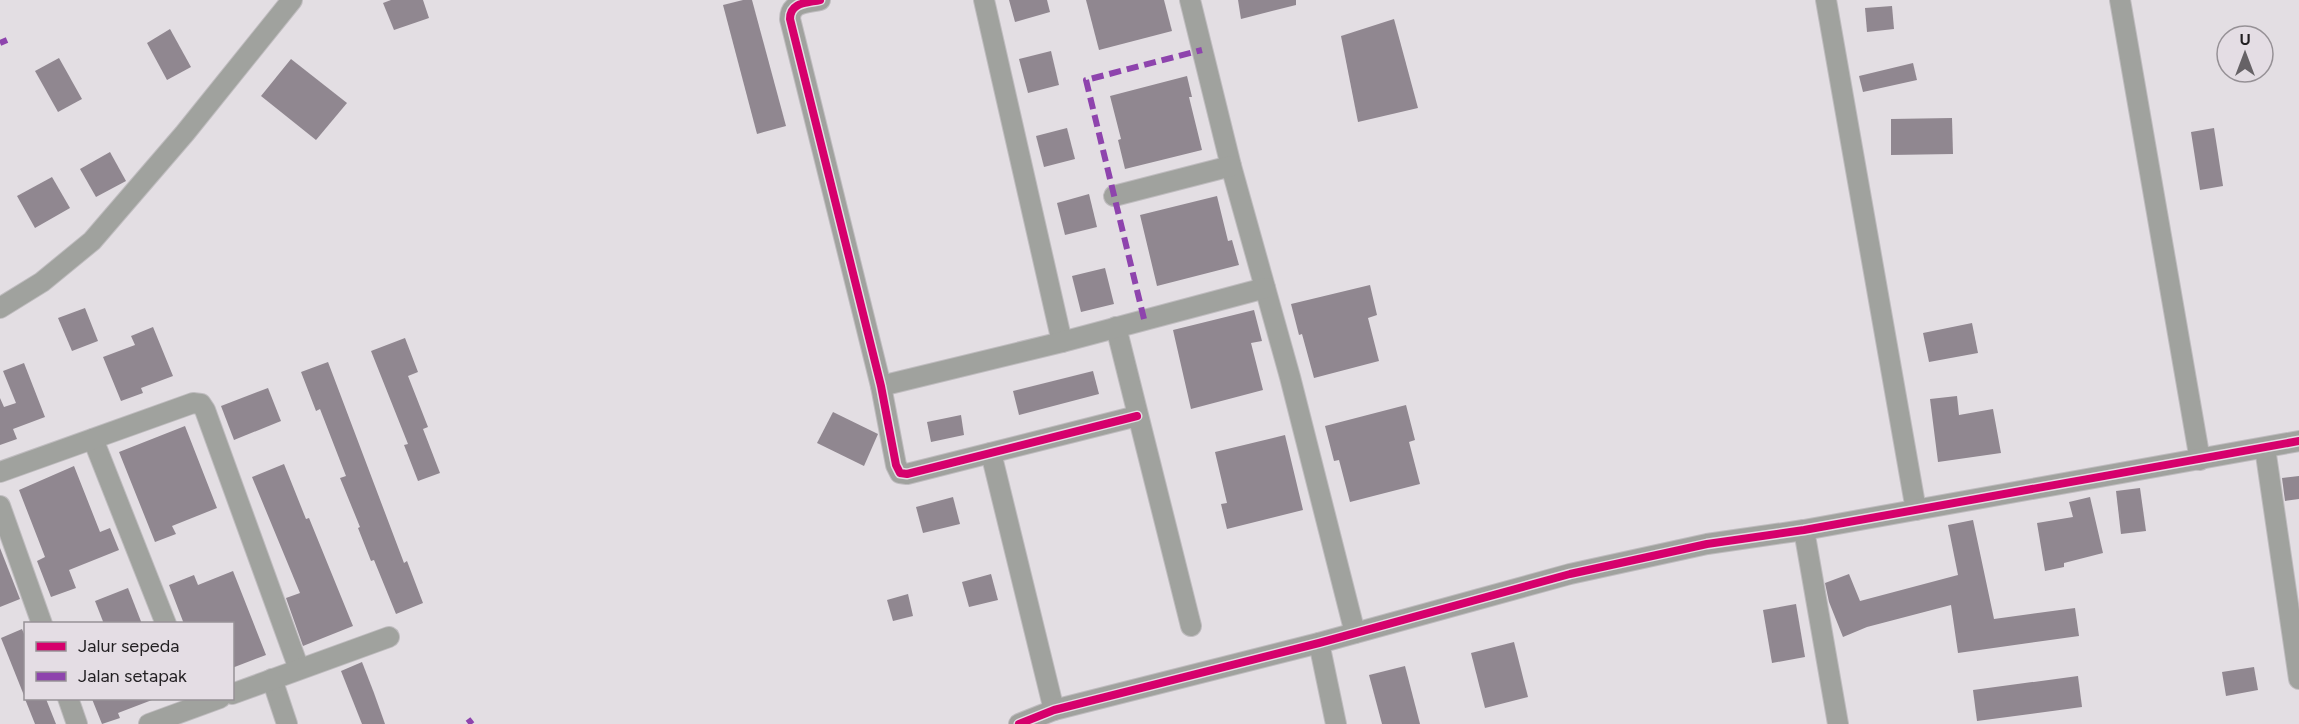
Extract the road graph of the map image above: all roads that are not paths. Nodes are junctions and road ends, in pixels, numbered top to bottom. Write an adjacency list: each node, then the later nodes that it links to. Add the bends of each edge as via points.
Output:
1 (292, 0): 10 (street, via 92,241 42,282)
2 (820, 0): 13 (street, via 795,6 790,19)
3 (984, 0): 12 (street)
4 (1190, 0): 7 (street)
5 (1826, 0): 22 (street)
6 (2120, 0): 19 (street)
7 (1231, 166): 8 (street); 9 (street)
8 (1114, 196)
9 (1265, 288): 11 (street); 27 (street)
10 (0, 308)
11 (1116, 327): 12 (street); 14 (street)
12 (1062, 342): 13 (street)
13 (881, 386): 18 (street, via 900,473)
14 (1137, 416): 18 (street); 26 (street)
15 (93, 439): 20 (street); 25 (street); 30 (street, via 193,403 201,405)
16 (2299, 441): 17 (street)
17 (2265, 448): 19 (street); 31 (street)
18 (991, 453): 36 (street)
19 (2200, 460): 22 (street)
20 (0, 472)
21 (0, 506): 24 (street)
22 (1916, 510): 23 (street)
23 (1804, 530): 27 (street, via 1707,544 1570,574); 42 (street)
24 (41, 622)
25 (165, 622)
26 (1191, 626)
27 (1355, 633): 29 (street)
28 (389, 637): 30 (street)
29 (1319, 643): 36 (street); 41 (street)
30 (299, 669): 32 (street)
31 (2299, 679)
32 (272, 680): 33 (street); 39 (street)
33 (234, 693)
34 (68, 700): 37 (street)
35 (198, 702): 38 (street)
36 (1054, 710): 40 (street)
37 (77, 724)
38 (149, 724)
39 (287, 724)
40 (1019, 724)
41 (1336, 724)
42 (1838, 724)

